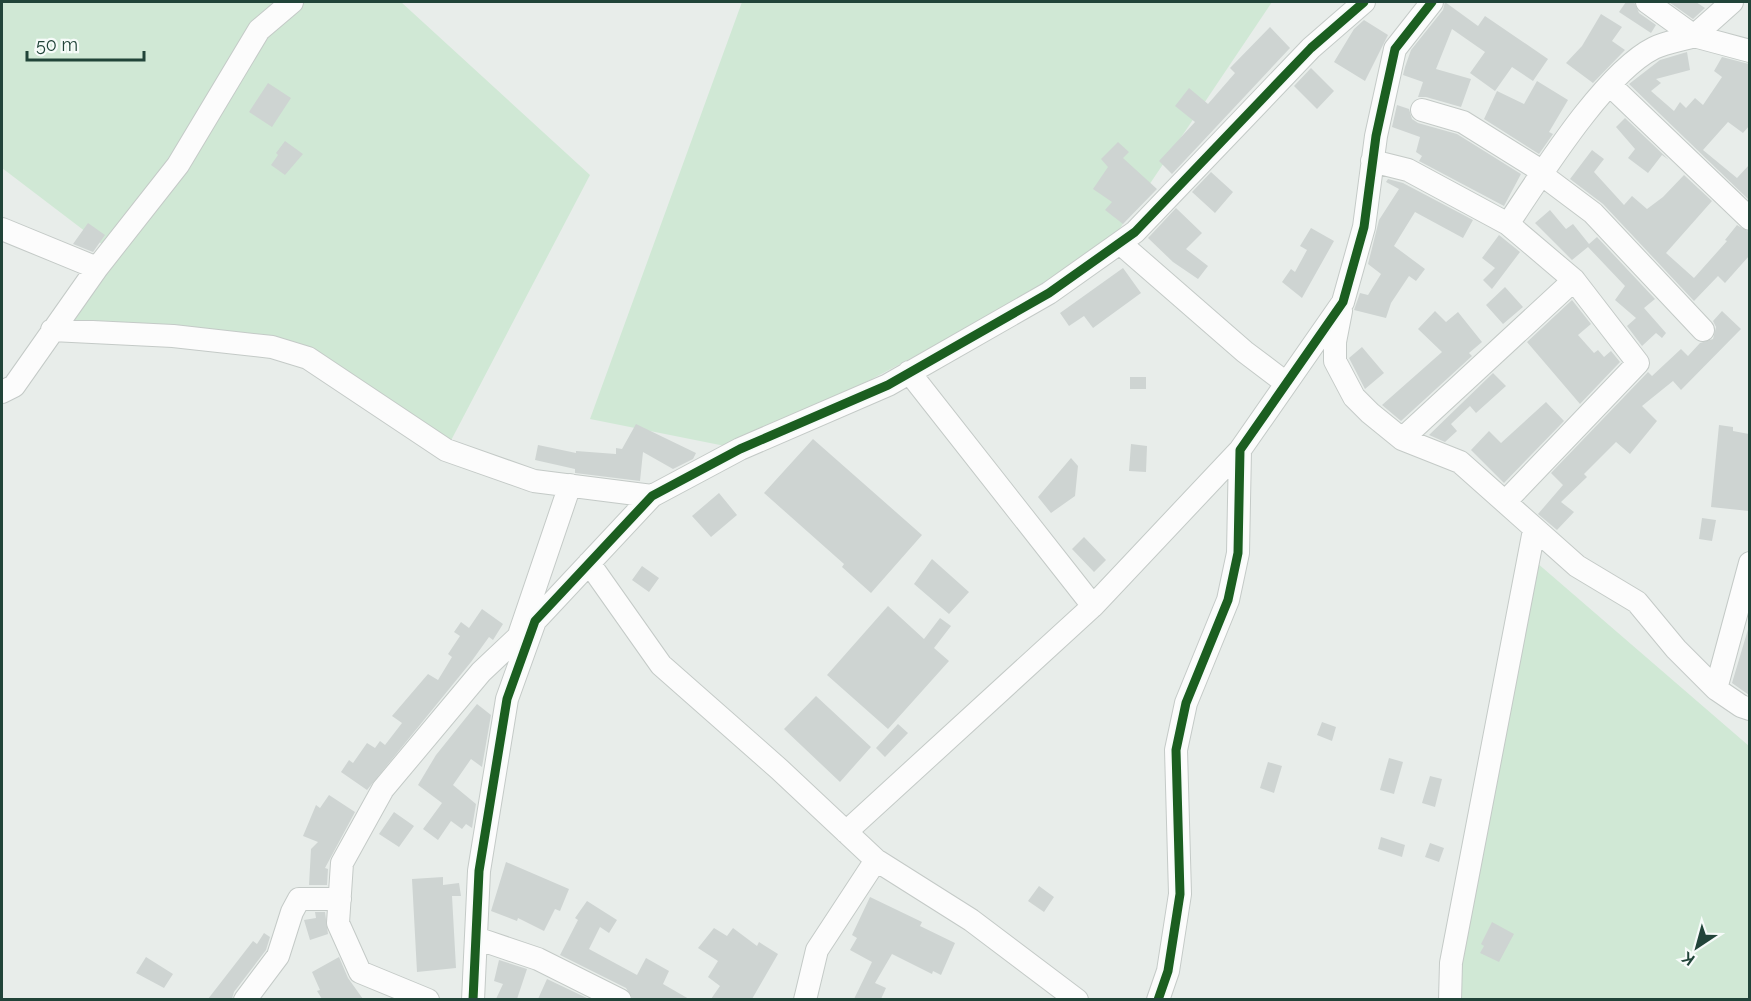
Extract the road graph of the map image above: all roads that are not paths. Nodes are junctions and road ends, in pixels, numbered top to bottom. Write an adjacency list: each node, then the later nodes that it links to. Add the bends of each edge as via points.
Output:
1 (292, 2): 16 (street, via 259,30 178,165)
2 (1364, 2): 15 (street, via 1311,48)
3 (1432, 2): 10 (street, via 1395,49)
4 (1647, 2): 6 (street)
5 (1732, 2): 6 (street)
6 (1694, 36): 7 (street); 8 (street, via 1655,47 1624,69)
7 (1749, 51)
8 (1610, 85): 11 (street); 12 (street)
9 (1422, 110): 11 (street, via 1463,122)
10 (1372, 161): 13 (street, via 1408,170); 18 (street, via 1364,227)
11 (1542, 173): 13 (street); 20 (street, via 1593,213)
12 (1749, 219)
13 (1508, 224): 17 (street)
14 (2, 229): 16 (street)
15 (1121, 244): 21 (street, via 1048,293); 22 (street)
16 (97, 268): 19 (street)
17 (1574, 280): 24 (street); 28 (street, via 1638,363)
18 (1343, 302): 22 (street); 24 (street, via 1335,361 1354,397)
19 (52, 330): 23 (street, via 14,386); 26 (street, via 172,336 272,347 308,358 446,450 534,481)
20 (1703, 330)
21 (909, 372): 27 (street, via 888,385 740,449); 32 (street)
22 (1286, 383): 25 (street)
23 (2, 392)
24 (1402, 439): 28 (street, via 1460,462)
25 (1240, 450): 32 (street); 46 (street, via 1236,564 1228,600 1186,703 1176,750 1180,894 1168,970)
26 (570, 486): 27 (street); 33 (street)
27 (652, 496): 31 (street)
28 (1504, 502): 29 (street)
29 (1534, 530): 34 (street, via 1577,566 1638,602 1676,649); 47 (street, via 1451,963)
30 (1749, 562): 34 (street)
31 (589, 563): 33 (street); 36 (street, via 661,665)
32 (1092, 606): 36 (street)
33 (527, 629): 38 (street, via 481,672 383,789 342,862); 39 (street, via 507,699 479,871)
34 (1716, 688): 35 (street)
35 (1749, 709)
36 (846, 832): 37 (street)
37 (876, 860): 44 (street, via 817,950); 45 (street, via 971,920)
38 (340, 898): 40 (street, via 299,899 278,956); 41 (street, via 338,923 360,972)
39 (476, 938): 42 (street); 43 (street, via 538,959)
40 (245, 999)
41 (428, 999)
42 (472, 999)
43 (620, 999)
44 (805, 999)
45 (1077, 999)
46 (1158, 999)
47 (1450, 999)

